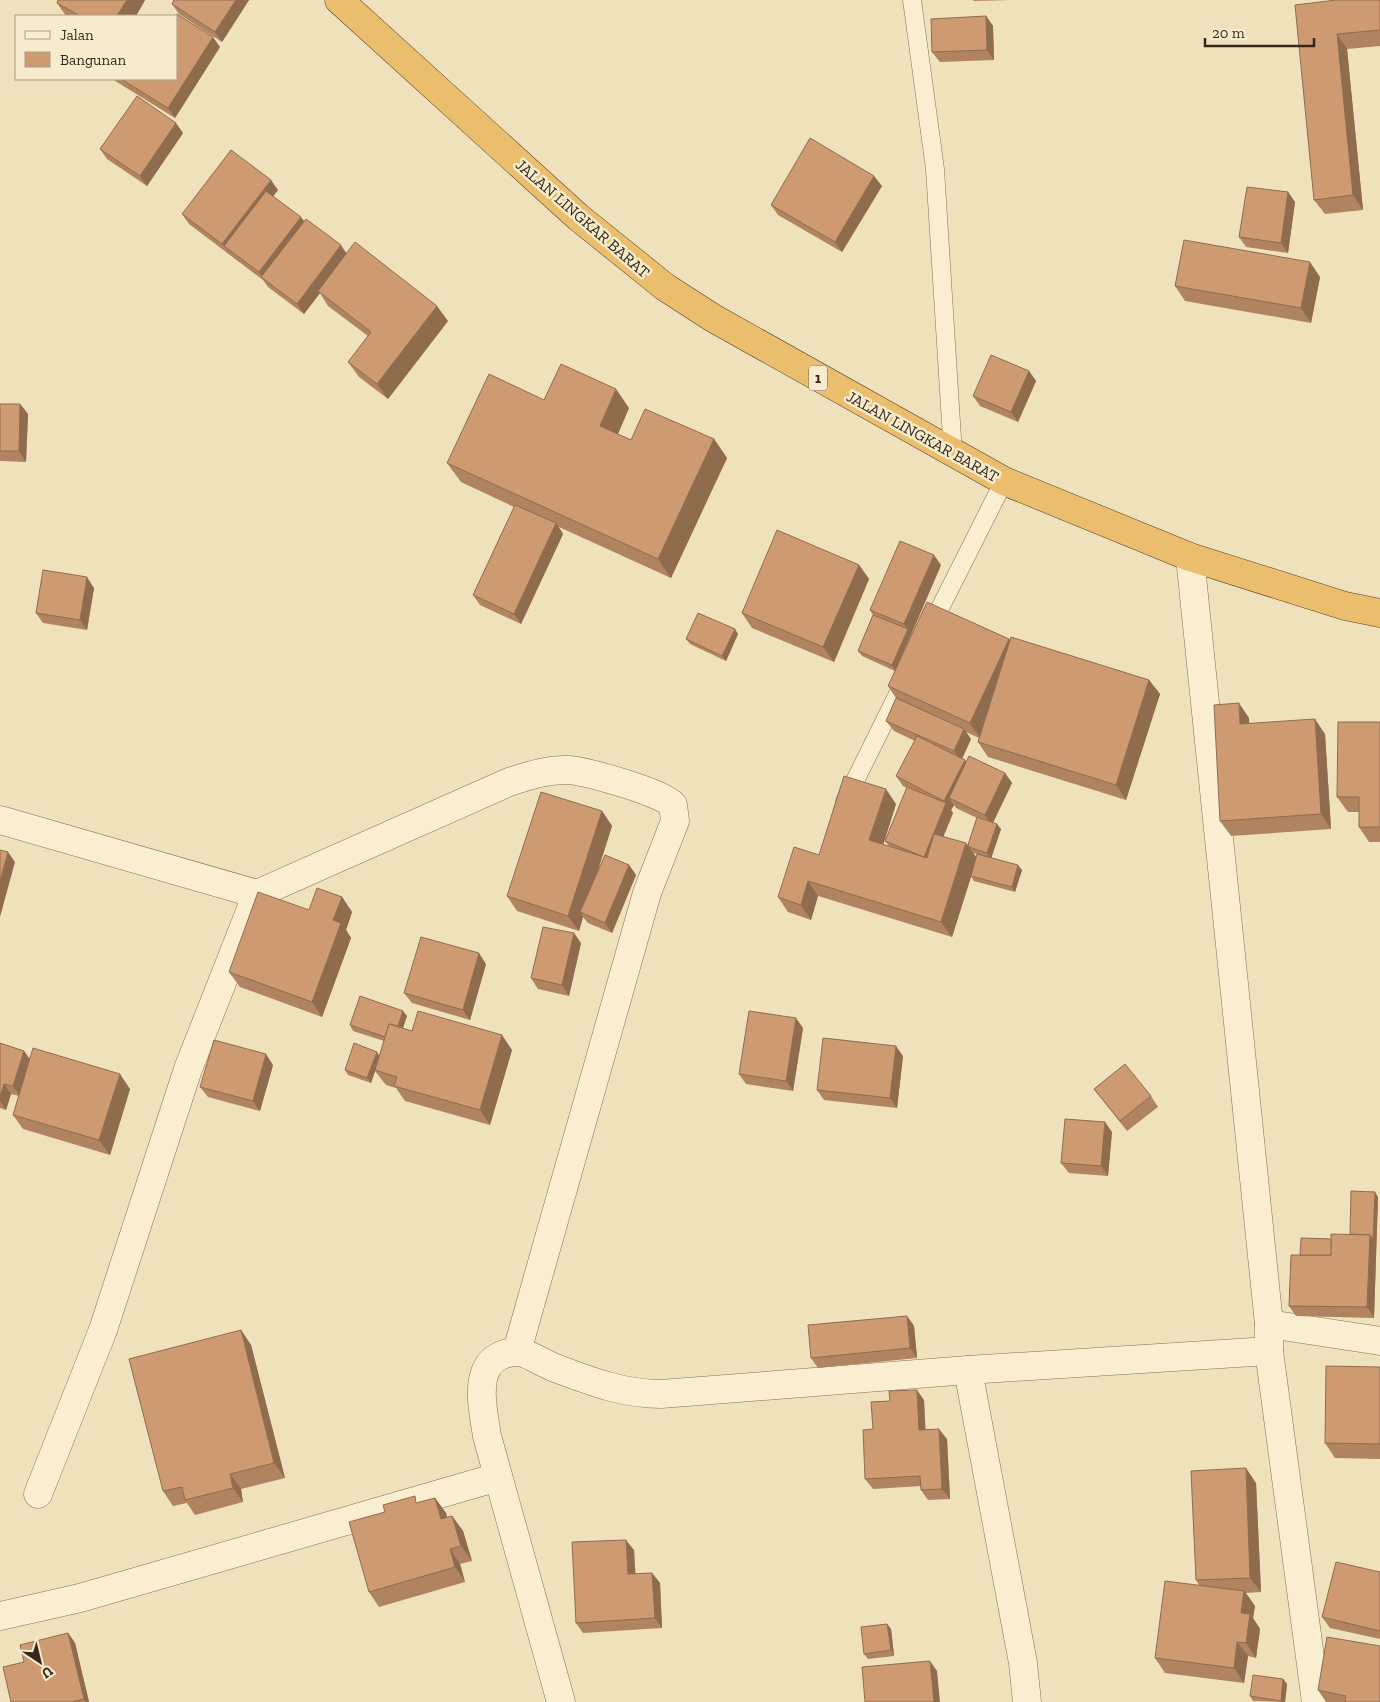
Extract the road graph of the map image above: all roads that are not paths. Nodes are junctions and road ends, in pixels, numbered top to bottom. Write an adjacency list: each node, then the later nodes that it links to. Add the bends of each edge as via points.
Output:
1 (339, 0): 3 (highway, JALAN LINGKAR BARAT / 1, via 578,216 665,287 712,318)
2 (912, 0): 3 (lane, via 936,169)
3 (953, 454): 4 (highway, JALAN LINGKAR BARAT / 1)
4 (1004, 481): 5 (highway, JALAN LINGKAR BARAT / 1); 7 (lane)
5 (1190, 557): 6 (highway, JALAN LINGKAR BARAT / 1, via 1345,606); 12 (street)
6 (1380, 613)
7 (924, 641)
8 (915, 659): 9 (lane)
9 (836, 819)
10 (0, 820): 11 (street)
11 (257, 894): 14 (street, via 509,782 538,774 568,770 590,774 662,796 673,805 675,821 647,893); 17 (street, via 188,1069 103,1330)
12 (1269, 1337): 13 (street); 15 (street); 21 (street)
13 (1380, 1341)
14 (518, 1351): 15 (street, via 614,1389 647,1394); 16 (street, via 493,1360 483,1376 487,1436)
15 (968, 1370): 20 (street, via 1023,1663)
16 (498, 1477): 18 (street, via 80,1598); 19 (street)
17 (38, 1494)
18 (0, 1616)
19 (561, 1702)
20 (1027, 1702)
21 (1316, 1702)

